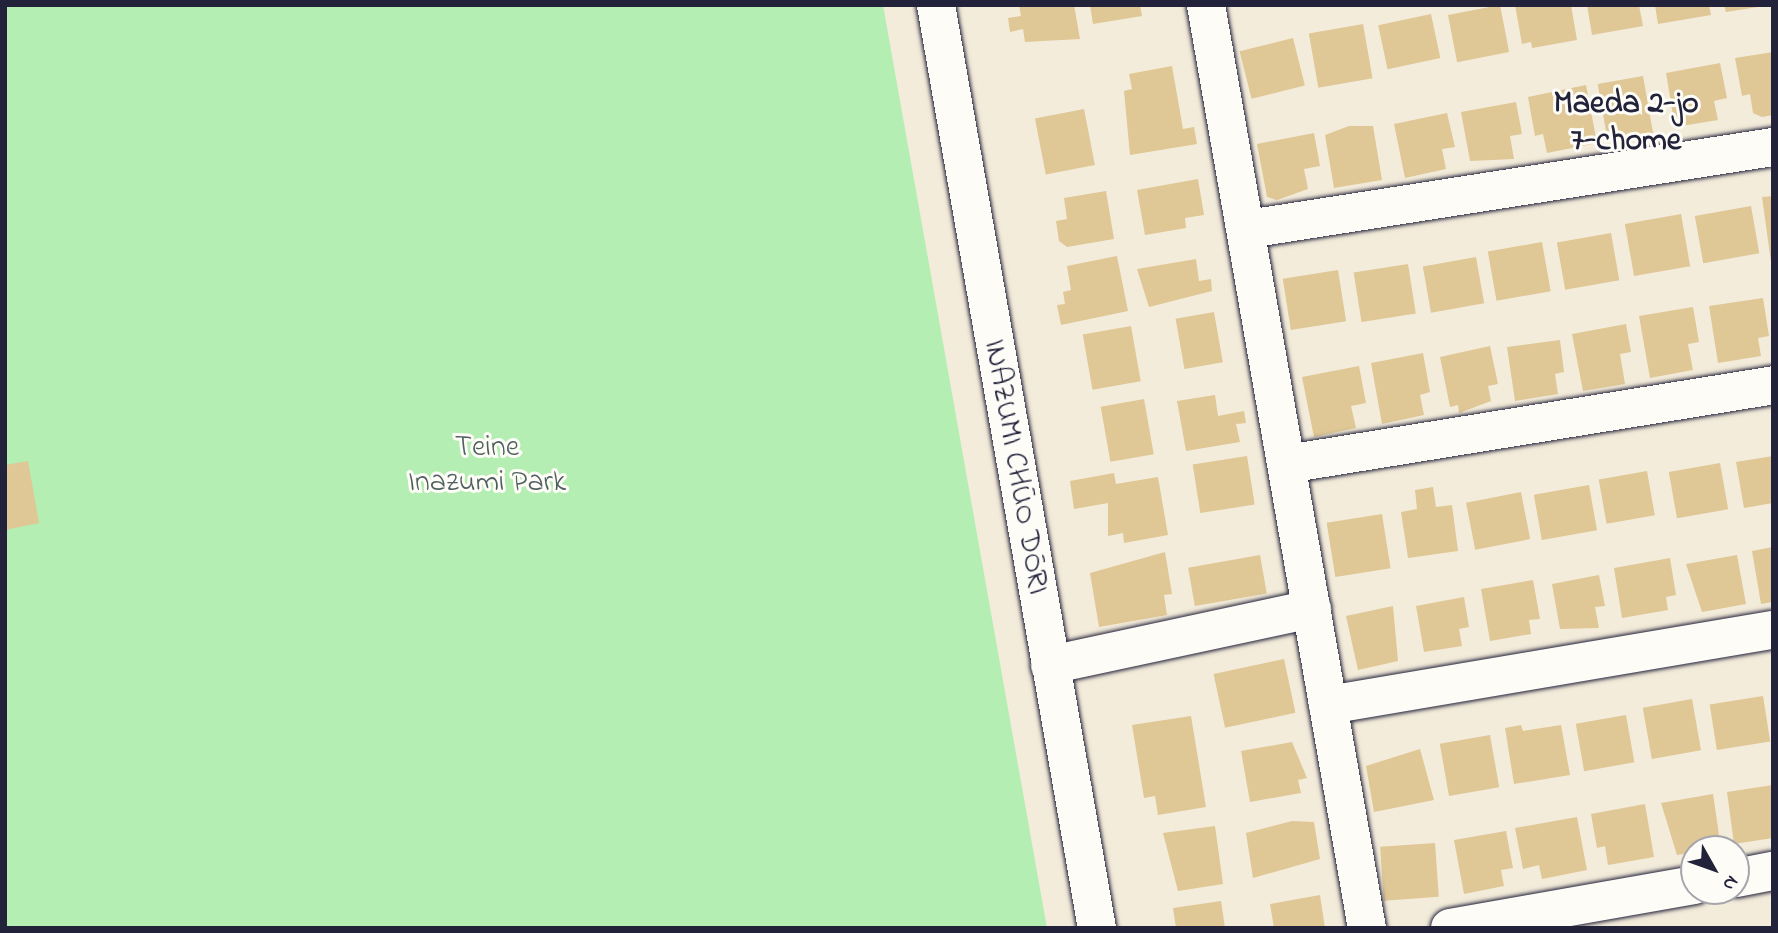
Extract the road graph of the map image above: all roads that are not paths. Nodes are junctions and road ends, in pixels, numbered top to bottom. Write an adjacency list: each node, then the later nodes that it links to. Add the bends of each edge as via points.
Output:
1 (936, 5): 9 (street, INAZUMI CHŪO DŌRI)
2 (1206, 5): 4 (street)
3 (1773, 147): 4 (street)
4 (1248, 229): 6 (street)
5 (1773, 385): 6 (street)
6 (1287, 464): 7 (street)
7 (1312, 610): 9 (street); 10 (street)
8 (1773, 630): 10 (street)
9 (1050, 665): 14 (street, INAZUMI CHŪO DŌRI)
10 (1328, 705): 15 (street)
11 (1773, 872): 12 (street)
12 (1750, 876)
13 (1680, 887): 16 (street)
14 (1097, 928)
15 (1367, 928)
16 (1450, 928)

